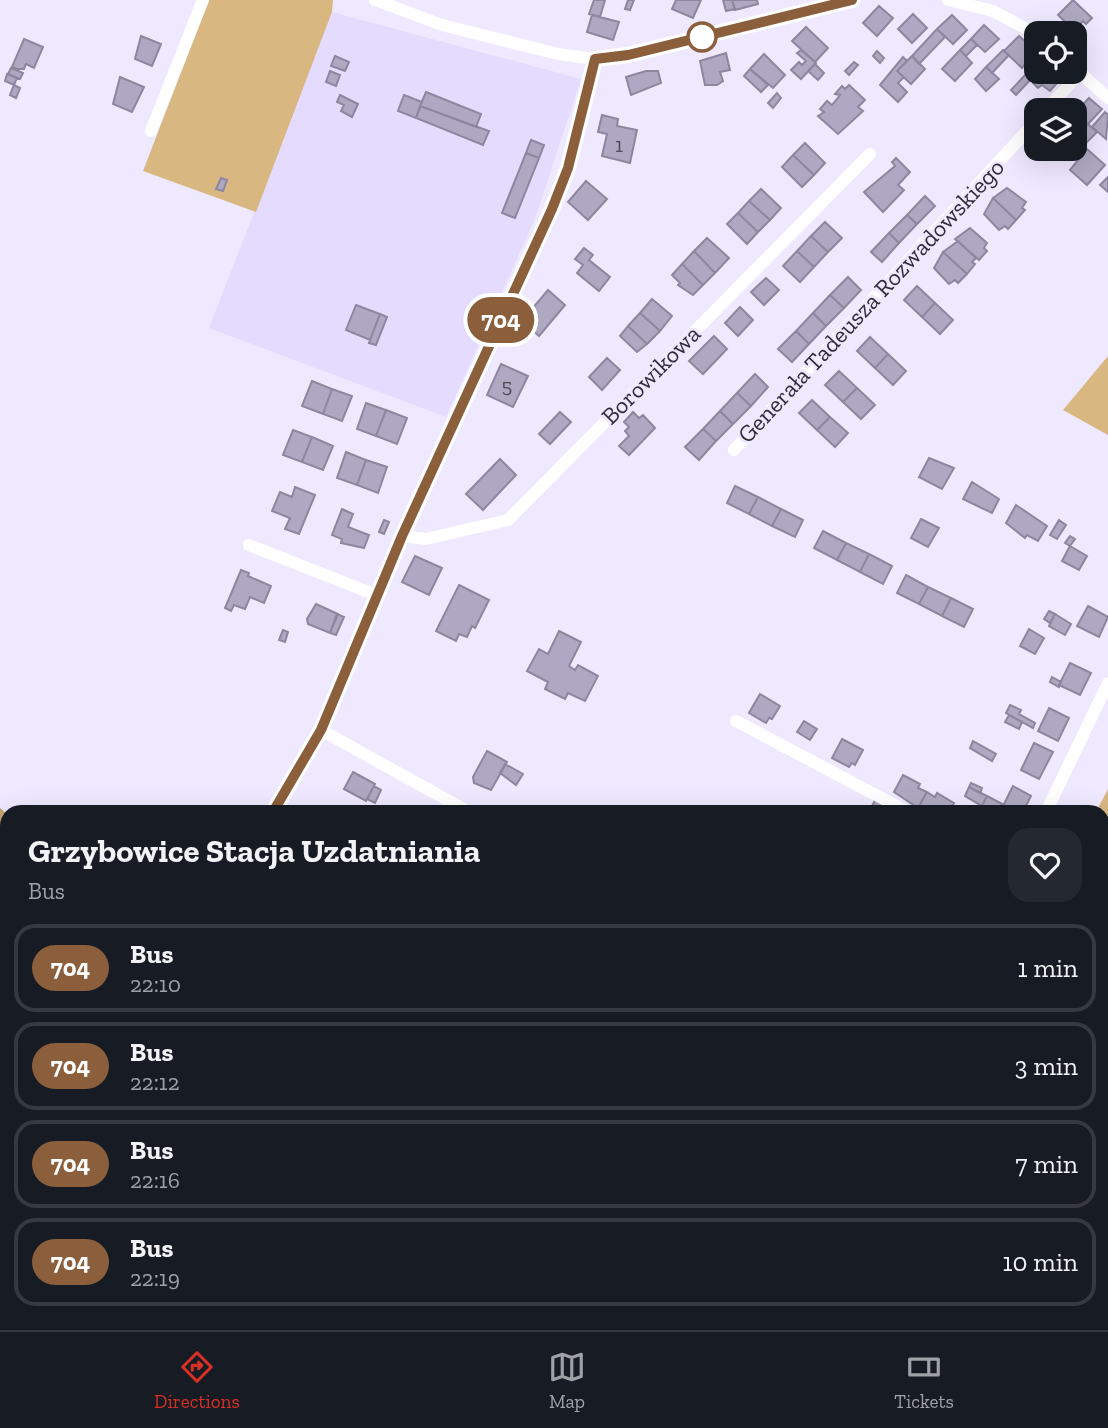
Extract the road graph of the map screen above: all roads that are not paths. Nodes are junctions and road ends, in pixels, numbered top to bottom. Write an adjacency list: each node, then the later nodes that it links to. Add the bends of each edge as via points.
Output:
1 (203, 0): 11 (street)
2 (375, 0): 6 (street, via 442,25)
3 (852, 0): 6 (street)
4 (948, 0): 5 (street, via 993,11)
5 (1024, 28)
6 (595, 59): 15 (street, via 562,186)
7 (1087, 80): 10 (street)
8 (1067, 84): 9 (street)
9 (1056, 98)
10 (1108, 98)
11 (151, 131)
12 (1024, 134): 14 (street, Generała Tadeusza Rozwadowskiego)
13 (870, 153): 15 (street, Borowikowa, via 508,520 426,539)
14 (734, 450)
15 (402, 536): 17 (street)
16 (249, 545): 17 (street)
17 (376, 595): 20 (street)
18 (1108, 683): 24 (street)
19 (736, 721): 23 (street)
20 (321, 730): 21 (street); 22 (street)
21 (277, 805)
22 (456, 805)
23 (895, 805)
24 (1049, 805)

